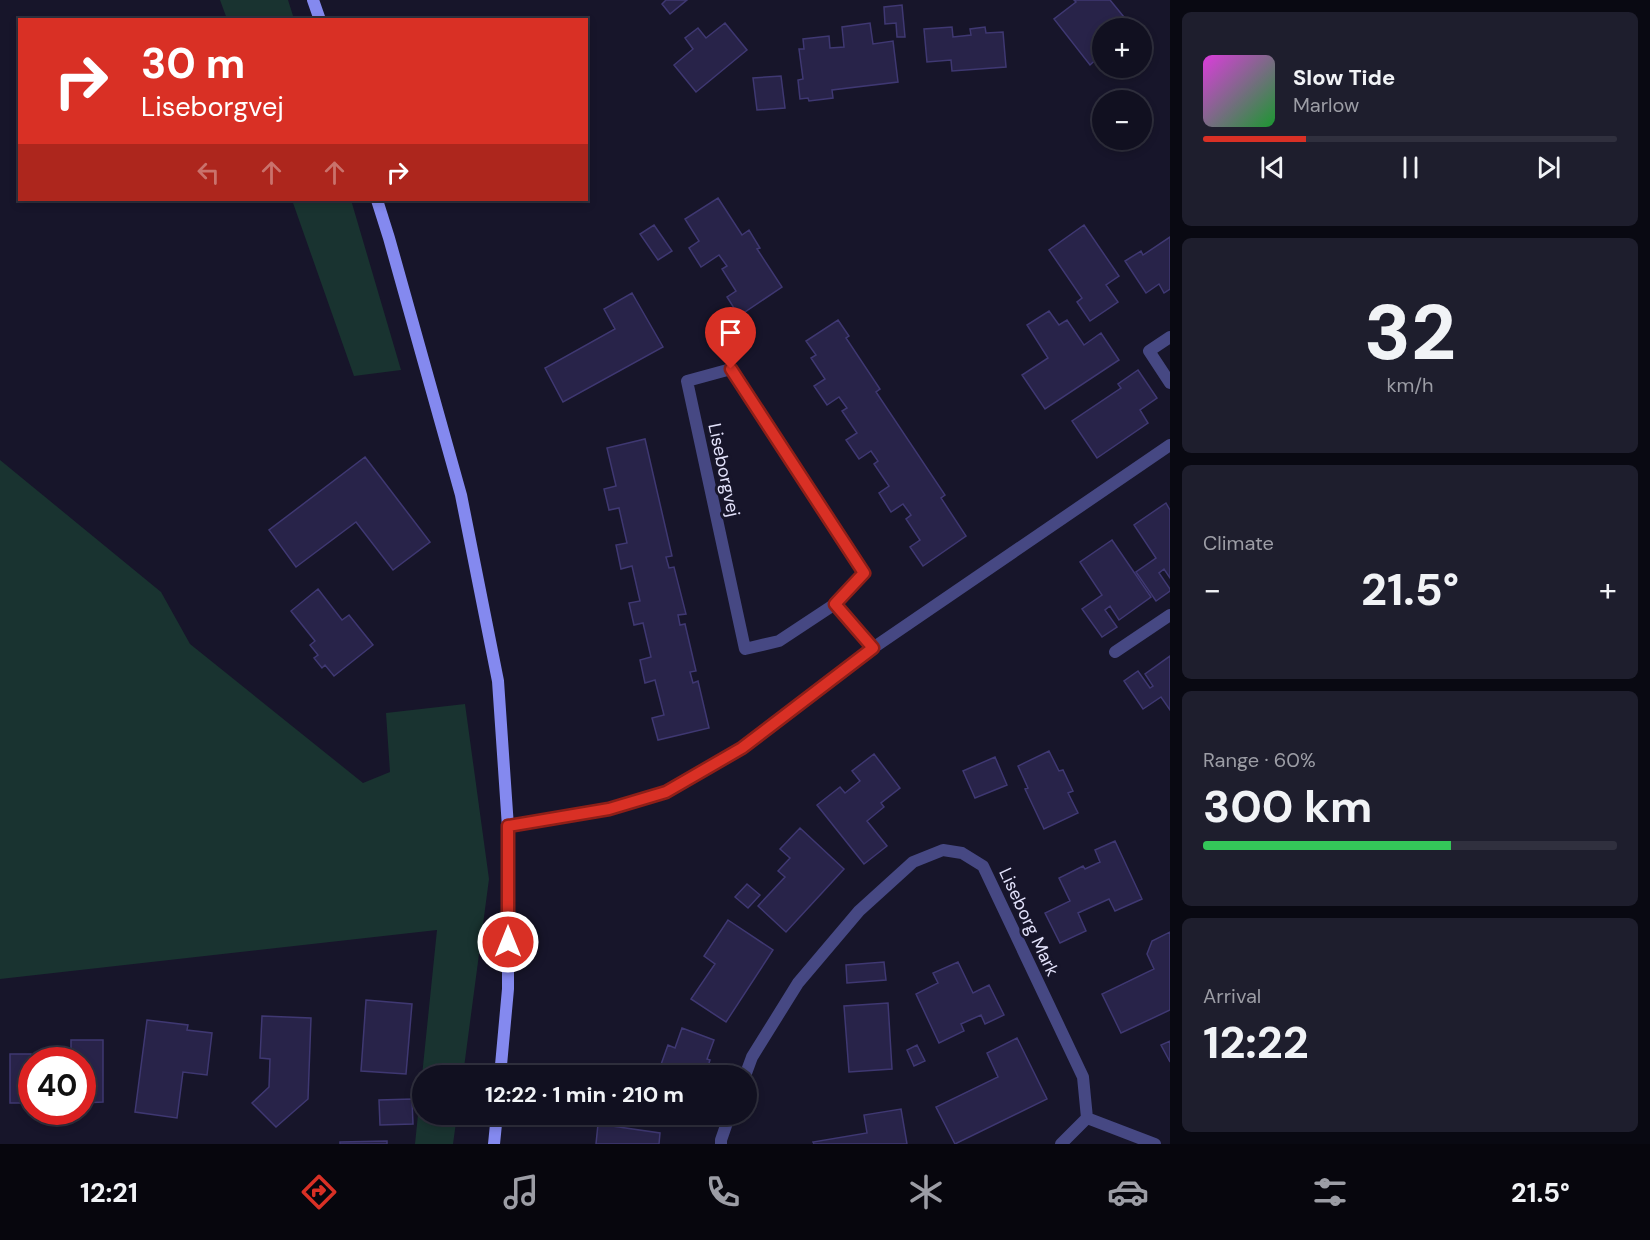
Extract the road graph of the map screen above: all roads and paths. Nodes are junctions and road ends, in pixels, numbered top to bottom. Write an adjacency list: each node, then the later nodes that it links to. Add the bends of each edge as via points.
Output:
1 (314, 0): 2 (street)
2 (319, 18)
3 (377, 201): 11 (street, via 461,495 498,681)
4 (1170, 337): 5 (street, via 1149,351)
5 (1170, 383)
6 (1170, 445): 9 (street)
7 (835, 604): 7 (street, Liseborgvej, via 864,573 731,369 687,381 745,650 779,641); 9 (street)
8 (1170, 615): 10 (street)
9 (873, 648): 11 (street, via 742,748 666,792 609,809)
10 (1115, 652)
11 (508, 826): 12 (street, via 508,988)
12 (501, 1065)
13 (749, 1065): 14 (street, Liseborg Mark, via 798,983 859,911 913,862 943,850 962,853 983,866 1083,1077)
14 (1087, 1118): 19 (street); 20 (street)
15 (496, 1125): 17 (street)
16 (726, 1125): 18 (street)
17 (494, 1144)
18 (721, 1144)
19 (1060, 1144)
20 (1155, 1144)

